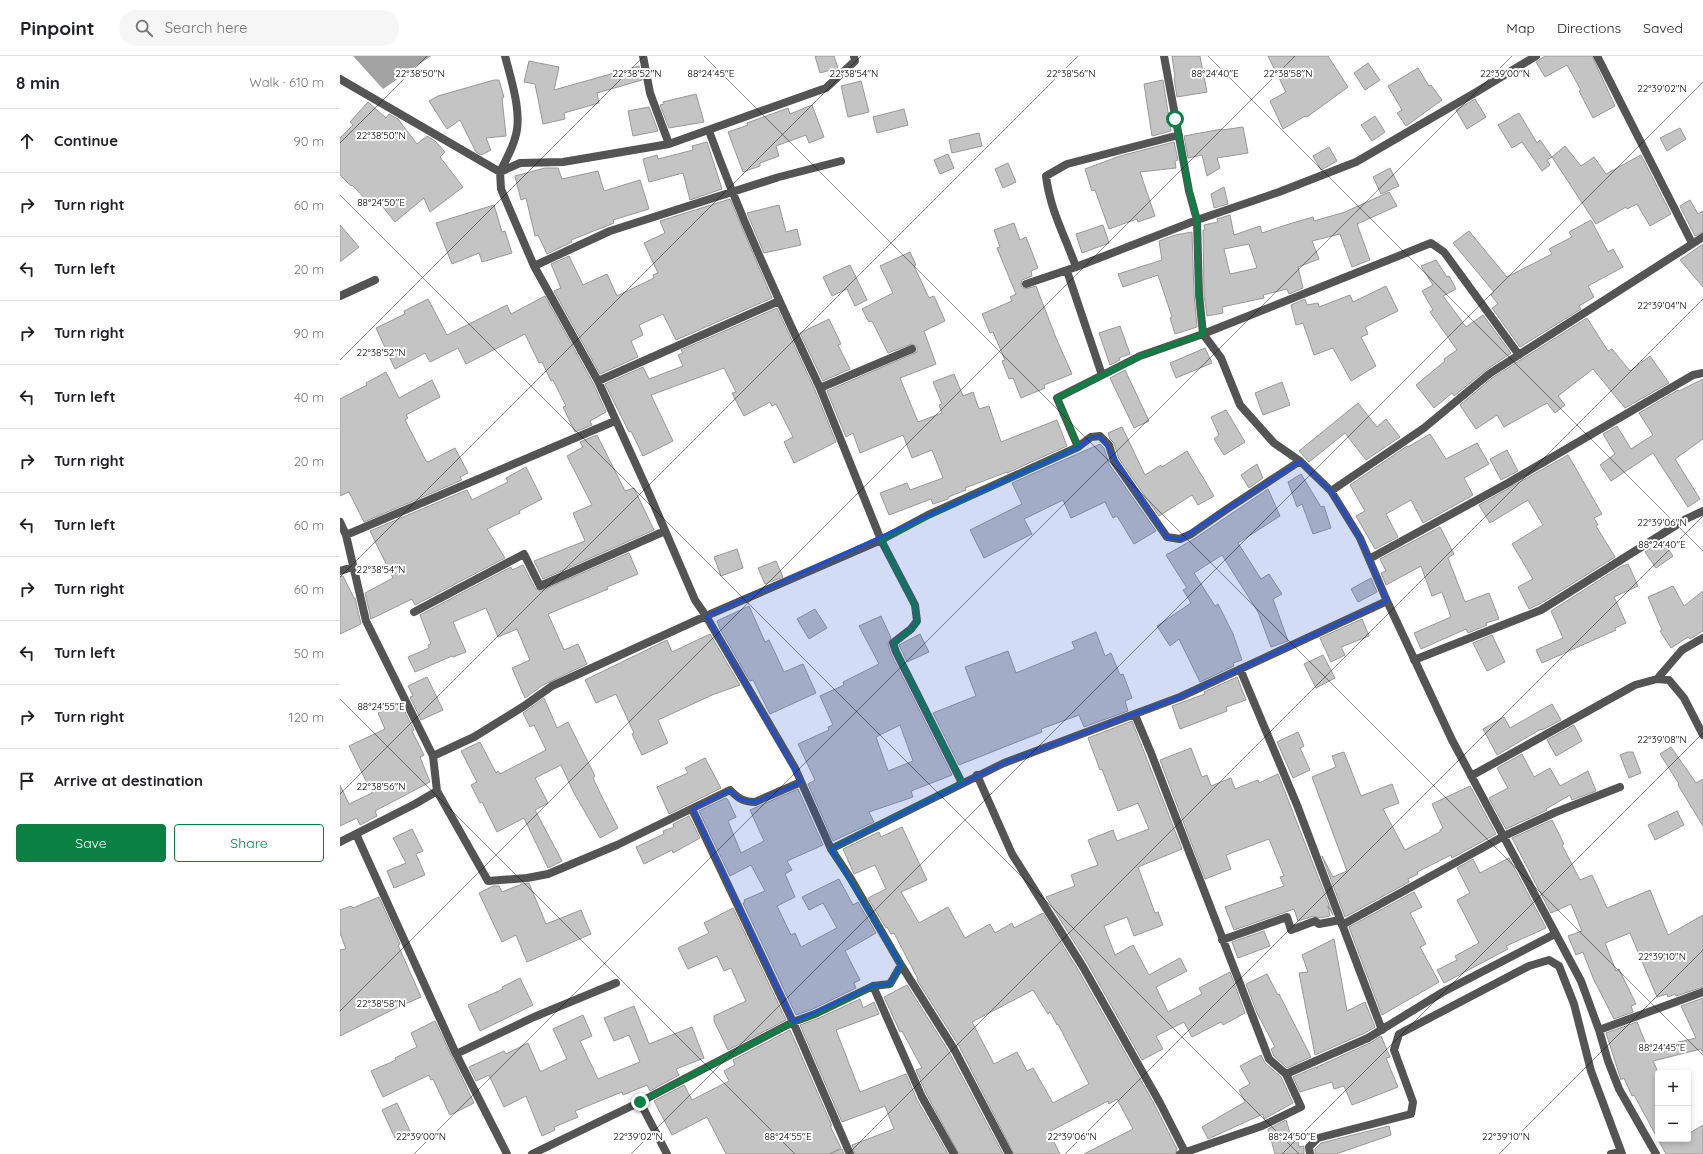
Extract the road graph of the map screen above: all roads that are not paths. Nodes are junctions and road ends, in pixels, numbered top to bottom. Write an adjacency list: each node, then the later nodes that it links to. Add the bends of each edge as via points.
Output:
1 (505, 56): 12 (street, via 516,96 517,115 516,137)
2 (642, 56): 10 (street, via 650,93)
3 (854, 56): 8 (street, via 855,61 826,88)
4 (1164, 56): 9 (street)
5 (1536, 56): 14 (street, via 1356,162)
6 (1597, 56): 16 (street)
7 (340, 79): 12 (street)
8 (709, 131): 10 (street); 13 (street)
9 (1179, 135): 14 (street); 18 (street, via 1067,164 1046,176 1048,196)
10 (669, 144): 12 (street, via 563,162 520,163)
11 (841, 161): 13 (street, via 779,176)
12 (500, 172): 17 (street, via 501,189)
13 (731, 192): 17 (street, via 610,231); 23 (street)
14 (1197, 220): 18 (street); 24 (street, via 1198,294)
15 (1703, 237): 16 (street)
16 (1692, 243): 26 (street)
17 (534, 266): 29 (street)
18 (1076, 267): 19 (street)
19 (1067, 271): 21 (street); 28 (street)
20 (375, 280): 22 (street)
21 (1026, 284)
22 (340, 296)
23 (779, 301): 29 (street); 30 (street)
24 (1203, 334): 26 (street, via 1431,243 1444,252); 28 (street, via 1140,356); 33 (street, via 1221,358 1240,405 1274,443)
25 (912, 349): 30 (street)
26 (1519, 355): 34 (street, via 1489,374 1424,428)
27 (1703, 373): 40 (street, via 1693,375 1508,483)
28 (1102, 376): 32 (street, via 1057,398)
29 (598, 381): 31 (street)
30 (820, 388): 39 (street)
31 (615, 422): 37 (street); 38 (street)
32 (1078, 447): 33 (street, via 1091,437 1100,436 1109,445 1114,461 1167,537 1180,539); 39 (street)
33 (1300, 461): 34 (street)
34 (1331, 491): 40 (street, via 1360,538)
35 (1703, 511): 47 (street, via 1541,610)
36 (340, 522): 38 (street)
37 (665, 530): 44 (street, via 540,586 524,554); 45 (street, via 696,600)
38 (346, 535): 41 (street)
39 (881, 540): 45 (street); 56 (street, via 914,605 917,621 893,643 896,652)
40 (1369, 559): 43 (street)
41 (353, 567): 42 (street); 52 (street, via 366,621)
42 (340, 571)
43 (1387, 601): 47 (street); 48 (street)
44 (414, 612)
45 (706, 616): 52 (street, via 552,686 474,737); 55 (street)
46 (1703, 638): 49 (street, via 1682,650)
47 (1414, 660): 54 (street)
48 (1240, 669): 50 (street, via 1180,698); 64 (street, via 1297,805)
49 (1657, 679): 51 (street, via 1669,680 1684,698); 54 (street, via 1635,685)
50 (1135, 715): 53 (street); 66 (street)
51 (1703, 735)
52 (433, 756): 58 (street)
53 (976, 775): 56 (street); 77 (street, via 1012,854 1083,967 1160,1103)
54 (1471, 776): 61 (street)
55 (801, 782): 59 (street, via 755,802 739,799 730,790); 63 (street)
56 (962, 783): 63 (street)
57 (1620, 787): 61 (street)
58 (437, 791): 59 (street, via 488,881 548,874); 60 (street)
59 (692, 809): 71 (street)
60 (356, 834): 62 (street); 74 (street)
61 (1504, 836): 64 (street); 65 (street)
62 (340, 842)
63 (831, 849): 67 (street)
64 (1341, 922): 66 (street, via 1319,924 1315,921 1291,930 1287,917); 72 (street)
65 (1555, 934): 72 (street, via 1443,992); 73 (street, via 1581,981)
66 (1222, 940): 75 (street, via 1269,1059)
67 (901, 965): 69 (street, via 890,984); 84 (street, via 954,1049)
68 (616, 983): 74 (street)
69 (873, 986): 71 (street); 83 (street, via 922,1097)
70 (1703, 992): 73 (street)
71 (793, 1022): 76 (street); 82 (street)
72 (1382, 1030): 75 (street)
73 (1599, 1030): 87 (street, via 1619,1089)
74 (456, 1054): 79 (street)
75 (1286, 1074): 77 (street, via 1301,1107 1262,1126)
76 (640, 1102): 80 (street); 81 (street)
77 (1183, 1153)
78 (1621, 1153): 85 (street, via 1591,1071 1574,1004 1559,966 1549,960 1530,966 1399,1034 1394,1050 1413,1102 1411,1114 1318,1138 1310,1147); 86 (street)
79 (506, 1154)
80 (532, 1154)
81 (667, 1154)
82 (850, 1154)
83 (954, 1154)
84 (1009, 1154)
85 (1310, 1154)
86 (1611, 1154)
87 (1656, 1154)

